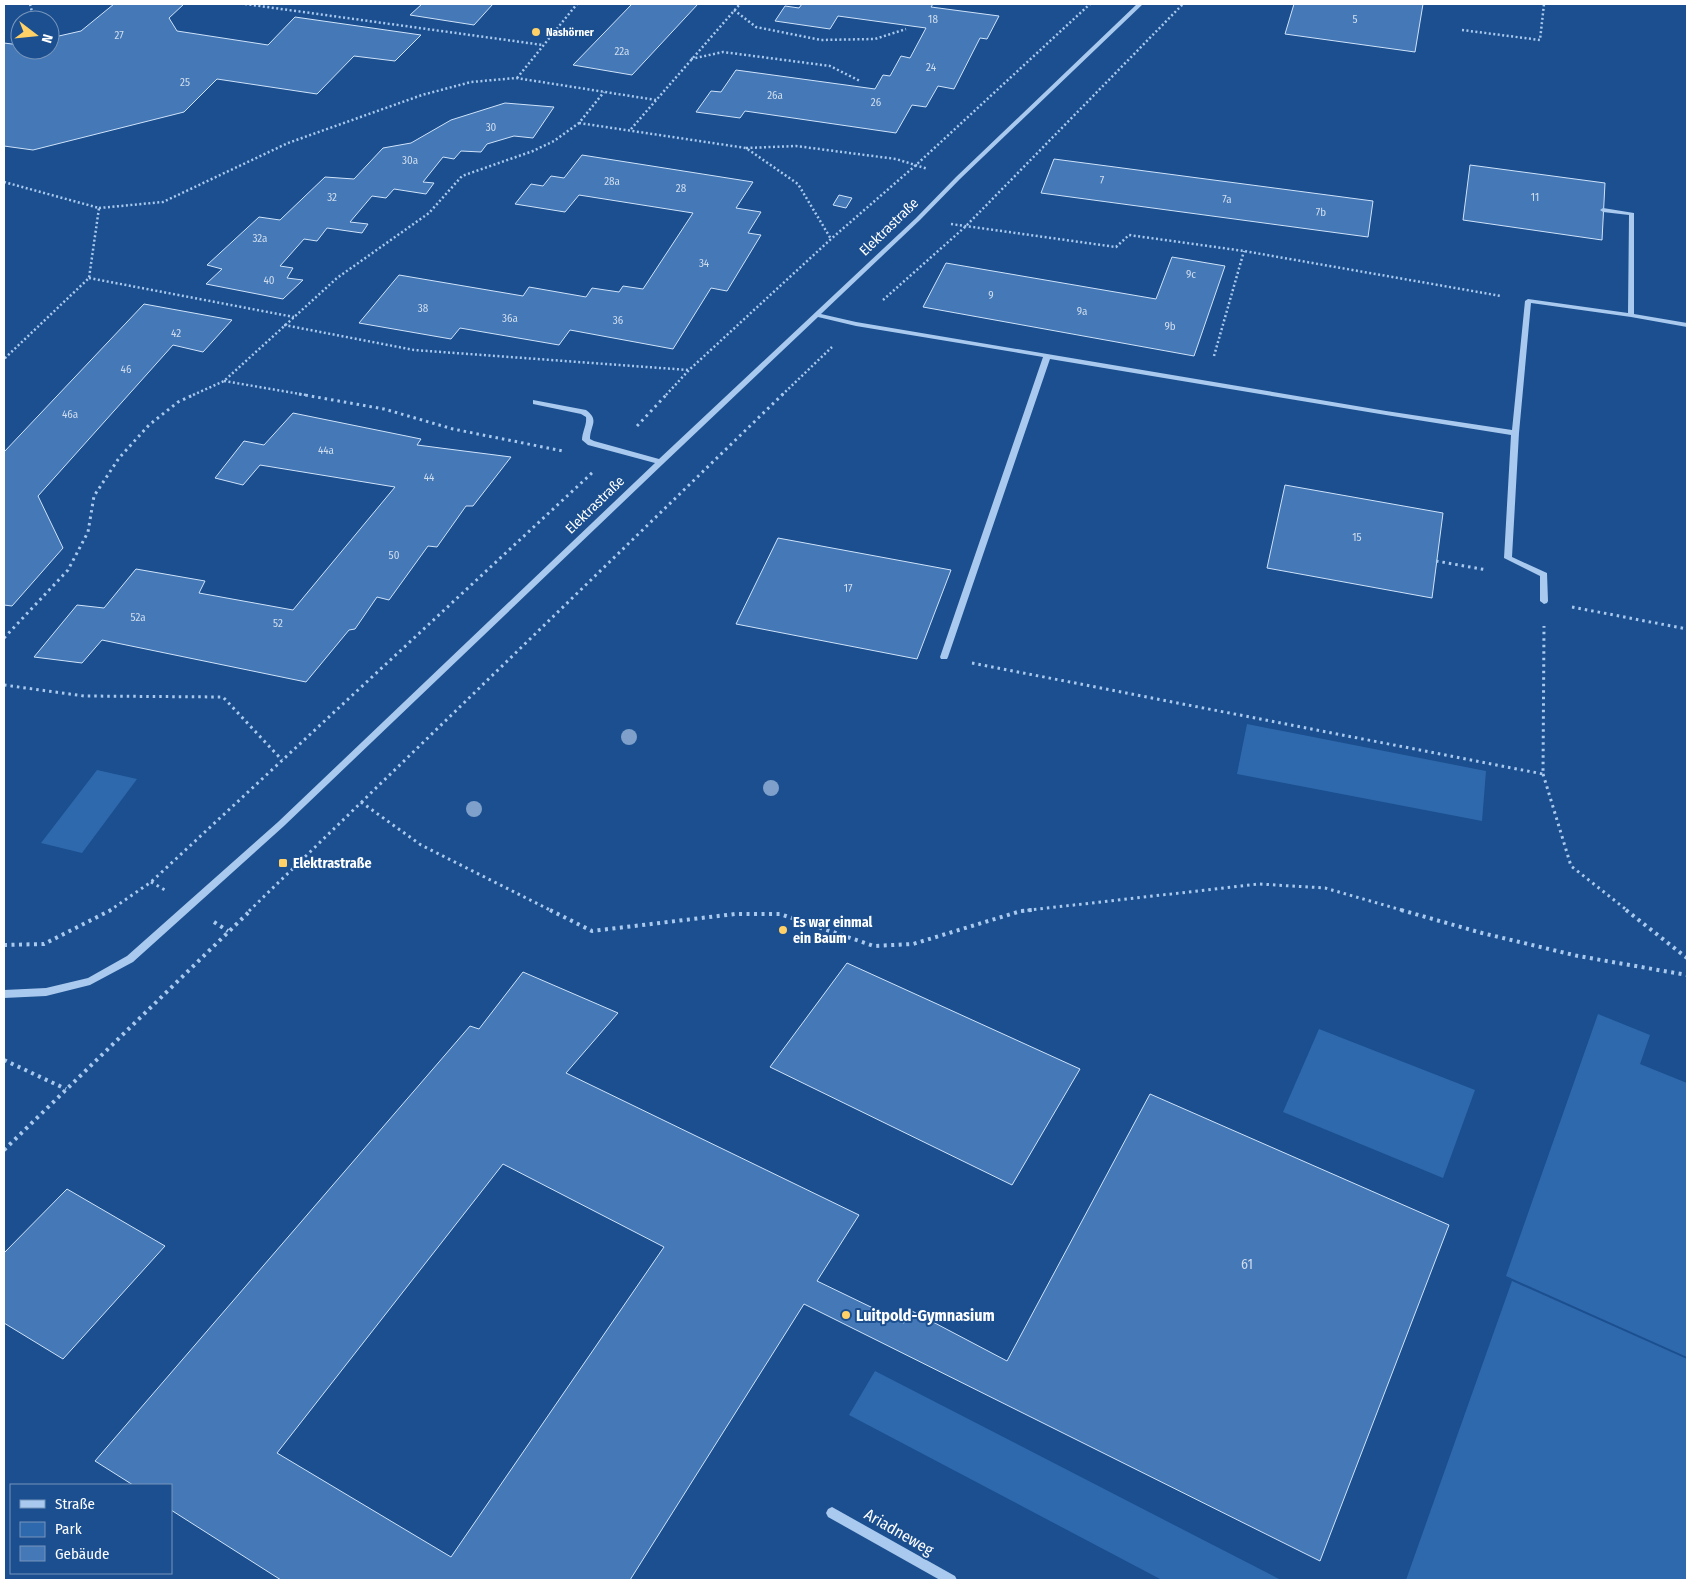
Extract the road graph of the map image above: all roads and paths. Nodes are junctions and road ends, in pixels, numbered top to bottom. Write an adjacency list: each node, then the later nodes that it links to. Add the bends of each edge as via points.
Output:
1 (245, 4): 10 (path)
2 (577, 4): 10 (path)
3 (740, 4): 7 (path)
4 (1140, 4): 19 (street, Elektrastraße)
5 (1183, 4): 23 (path)
6 (1544, 4): 9 (path, via 1540,40)
7 (734, 10): 8 (path, via 756,27 822,40 875,39); 11 (path)
8 (906, 29)
9 (1462, 30)
10 (543, 45): 12 (path)
11 (691, 58): 13 (path, via 723,52 830,66); 15 (path)
12 (516, 78): 14 (path); 21 (path, via 471,82 422,95 288,143 164,202)
13 (860, 81)
14 (604, 92): 15 (path); 16 (path)
15 (656, 100): 17 (path)
16 (579, 123): 17 (path); 30 (path, via 533,151 462,176 429,213 337,278)
17 (631, 130): 18 (path)
18 (746, 148): 19 (path, via 796,146 896,159); 24 (path, via 798,184)
19 (958, 178): 28 (street, Elektrastraße)
20 (4, 182): 21 (path)
21 (99, 208): 26 (path)
22 (1603, 210): 29 (street, via 1632,214)
23 (965, 227): 25 (path, via 1116,247 1128,234); 31 (path)
24 (831, 238)
25 (1244, 251): 27 (path); 38 (path)
26 (89, 278): 30 (path); 35 (path)
27 (1528, 301): 29 (street); 40 (street)
28 (818, 314): 31 (street); 42 (street, Elektrastraße)
29 (1631, 315): 33 (street)
30 (294, 317): 32 (path)
31 (856, 324): 34 (street); 50 (path)
32 (284, 325): 36 (path, via 414,350); 37 (path)
33 (1687, 325)
34 (1047, 356): 38 (street); 46 (street)
35 (4, 359)
36 (689, 370)
37 (224, 381): 41 (path, via 384,408 452,429); 45 (path, via 178,402 149,425 120,458 94,496 88,532 68,570)
38 (1207, 383): 40 (street)
39 (536, 402): 42 (street, via 589,416 586,440)
40 (1516, 432): 43 (street, via 1508,558 1544,575)
41 (568, 452)
42 (660, 462): 55 (street, Elektrastraße, via 280,824 130,959 90,981 46,992)
43 (1544, 602): 44 (path); 49 (path)
44 (1687, 629)
45 (4, 638)
46 (944, 658): 49 (path)
47 (4, 685): 48 (path, via 84,696 223,697)
48 (282, 760)
49 (1543, 774): 53 (path, via 1571,866)
50 (361, 802): 54 (path, via 421,845 592,931 735,914 780,914 874,946 912,944 1021,912 1259,884 1325,888 1482,933 1578,956); 57 (path)
51 (150, 882): 52 (path, via 102,916 44,944)
52 (4, 945)
53 (1687, 958)
54 (1687, 976)
55 (4, 994)
56 (4, 1060): 57 (path)
57 (66, 1089): 58 (path)
58 (4, 1150)
59 (832, 1512): 60 (street, Ariadneweg)
60 (951, 1580)

